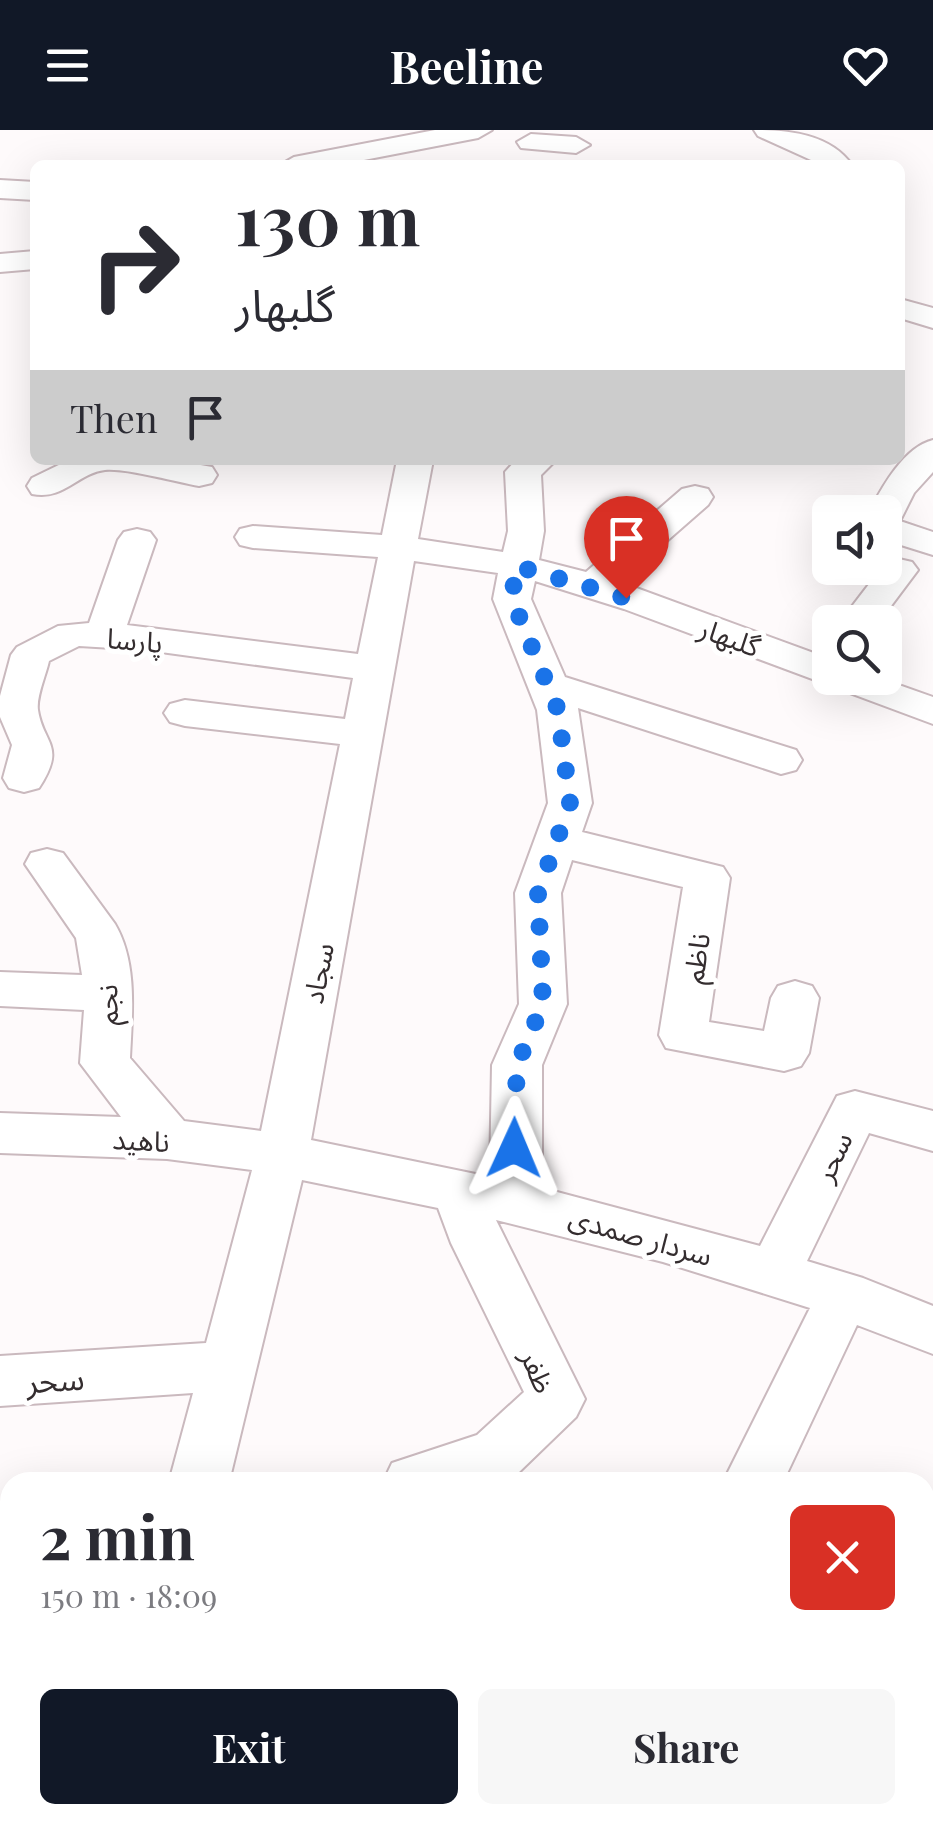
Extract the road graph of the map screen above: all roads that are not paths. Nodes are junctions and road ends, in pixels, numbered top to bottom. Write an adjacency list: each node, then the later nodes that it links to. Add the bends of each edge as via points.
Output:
1 (478, 130): 5 (street)
2 (768, 130): 6 (street)
3 (576, 145): 4 (street)
4 (530, 146)
5 (320, 160)
6 (835, 160)
7 (0, 189): 8 (street)
8 (30, 191)
9 (30, 260): 10 (street)
10 (0, 263)
11 (905, 310): 12 (street)
12 (933, 318)
13 (924, 452): 20 (street)
14 (86, 465): 19 (street)
15 (138, 465): 18 (street)
16 (414, 465): 26 (street, سجاد)
17 (532, 465): 27 (street, via 523,472 526,531)
18 (199, 475)
19 (45, 486)
20 (896, 495)
21 (695, 497): 28 (street)
22 (902, 534): 25 (street)
23 (253, 538): 26 (street, گلبهار)
24 (137, 540): 29 (street)
25 (933, 544)
26 (396, 548): 27 (street, گلبهار); 31 (street, سجاد)
27 (516, 566): 28 (street, گلبهار); 32 (street, via 512,599)
28 (594, 586): 30 (street, گلبهار)
29 (104, 636): 31 (street, پارسا); 38 (street, پارسا, via 72,634 30,655 17,709 33,744)
30 (812, 664)
31 (372, 668): 36 (street, سجاد)
32 (548, 685): 37 (street); 39 (street, via 558,710 570,803)
33 (893, 695): 34 (street, گلبهار)
34 (933, 711)
35 (185, 713): 36 (street)
36 (362, 734): 47 (street, سجاد)
37 (780, 760)
38 (24, 778)
39 (556, 842): 43 (street, ناظم, via 707,878 683,1034 784,1053); 49 (street, via 538,893 543,1004 517,1065)
40 (47, 864): 42 (street, نجم, via 99,936)
41 (0, 989): 42 (street)
42 (109, 994): 46 (street, نجم, via 106,1063)
43 (795, 998)
44 (933, 1131): 50 (street, سحر, via 855,1110)
45 (0, 1132): 46 (street, ناهید)
46 (170, 1139): 47 (street, ناهید)
47 (282, 1156): 48 (street, سردار صمدی); 53 (street, سجاد)
48 (458, 1190): 49 (street, سردار صمدی); 56 (street, ظفر, via 556,1399 496,1455)
49 (516, 1202): 50 (street, سردار صمدی)
50 (773, 1274): 51 (street, سردار صمدی)
51 (844, 1294): 52 (street, سردار صمدی); 57 (street)
52 (933, 1330)
53 (230, 1366): 54 (street, سحر); 55 (street, سجاد)
54 (0, 1381)
55 (203, 1472)
56 (444, 1472)
57 (758, 1472)

